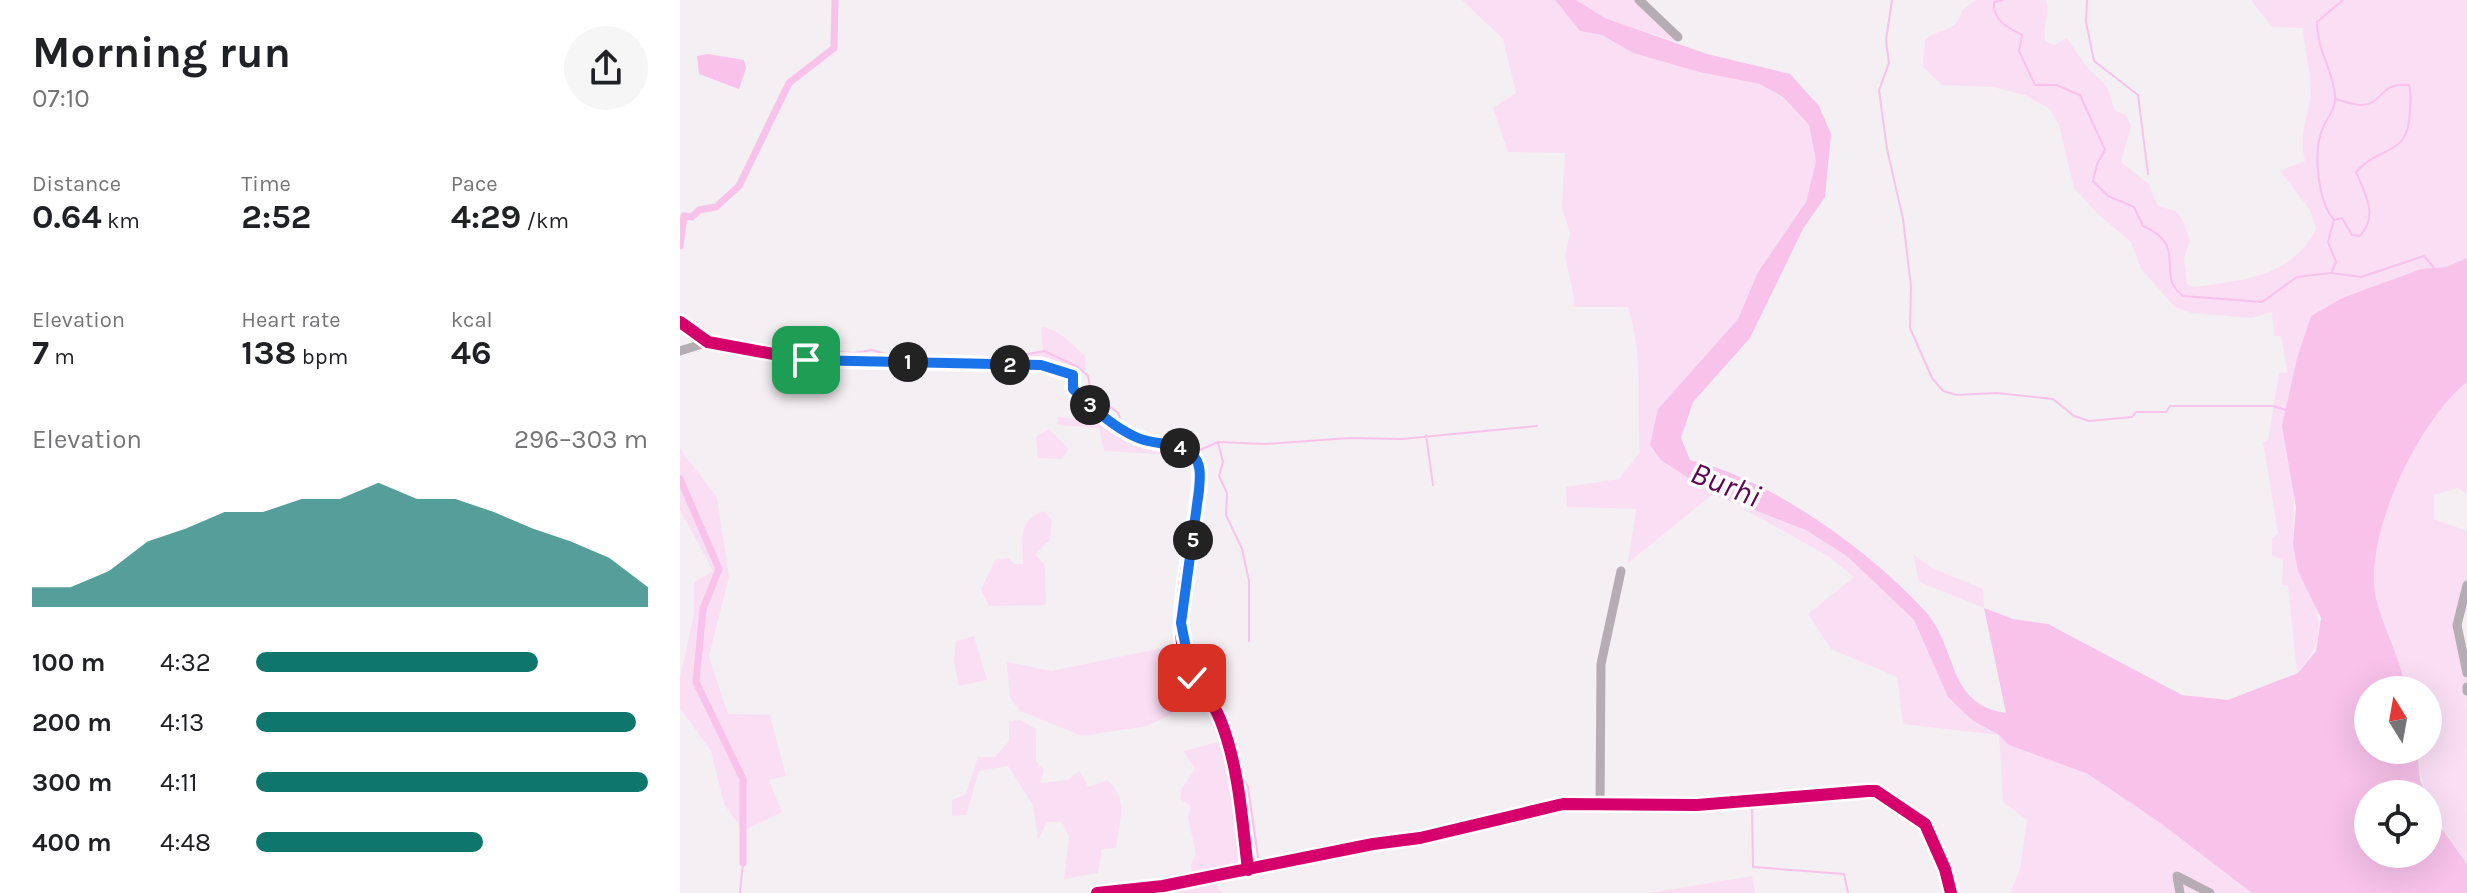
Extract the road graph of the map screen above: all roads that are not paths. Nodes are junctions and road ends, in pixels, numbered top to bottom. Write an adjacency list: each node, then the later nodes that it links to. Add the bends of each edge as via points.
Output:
1 (1639, 0): 2 (street)
2 (1678, 37)
3 (680, 322): 4 (street)
4 (708, 342): 5 (street); 10 (street, via 806,360 1041,365 1063,370 1073,375 1073,389 1115,424 1139,439 1194,456 1200,469 1199,490 1182,644 1192,678 1219,716 1241,811)
5 (680, 351)
6 (1621, 571): 9 (street, via 1601,664)
7 (2467, 585): 8 (street, via 2457,625)
8 (2467, 673)
9 (1600, 806): 10 (street, via 1563,804); 12 (street, via 1697,805 1876,791 1925,824)
10 (1248, 870): 11 (street)
11 (1097, 893)
12 (1951, 893)
13 (2180, 893): 14 (street, via 2177,876)
14 (2210, 893)

